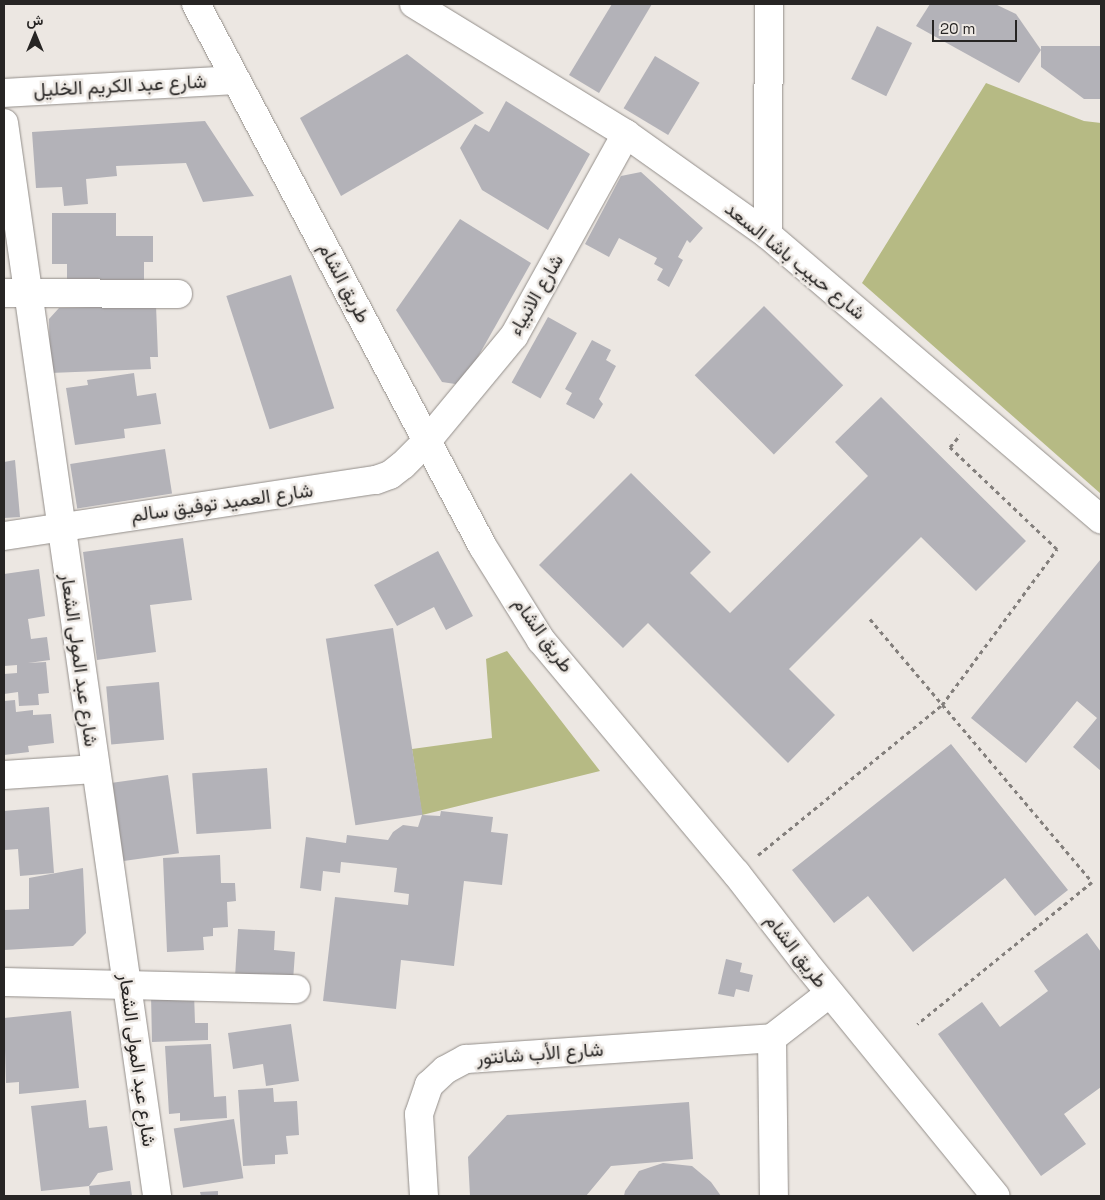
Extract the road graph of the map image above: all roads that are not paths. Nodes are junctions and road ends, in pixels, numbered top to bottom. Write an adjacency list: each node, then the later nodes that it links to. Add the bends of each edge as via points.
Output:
1 (196, 4): 4 (street, طريق الشام)
2 (414, 4): 7 (street, شارع حبيب باشا السعد)
3 (769, 4): 8 (street)
4 (236, 80): 5 (street, شارع عبد الكريم الخليل); 11 (street, طريق الشام)
5 (4, 93)
6 (4, 122): 9 (street, شارع عبد المولى الشعار)
7 (626, 134): 8 (street, شارع حبيب باشا السعد); 11 (street, شارع الانبياء, via 514,336)
8 (768, 235): 12 (street, شارع حبيب باشا السعد)
9 (15, 293): 10 (street); 13 (street, شارع عبد المولى الشعار)
10 (178, 294)
11 (427, 441): 13 (street, شارع العميد توفيق سالم, via 390,475 376,480); 20 (street, طريق الشام, via 483,547 541,640 736,873)
12 (1101, 520)
13 (60, 527): 14 (street, شارع العميد توفيق سالم); 15 (street, شارع عبد المولى الشعار)
14 (4, 536)
15 (95, 769): 16 (street); 18 (street, شارع عبد المولى الشعار)
16 (4, 775)
17 (4, 982): 18 (street)
18 (125, 983): 19 (street); 22 (street, شارع عبد المولى الشعار)
19 (296, 989)
20 (830, 993): 21 (street); 25 (street, طريق الشام)
21 (772, 1038): 23 (street, شارع الأب شانتور, via 466,1059 445,1070 428,1085 419,1114); 24 (street)
22 (157, 1196)
23 (424, 1196)
24 (774, 1196)
25 (996, 1196)

